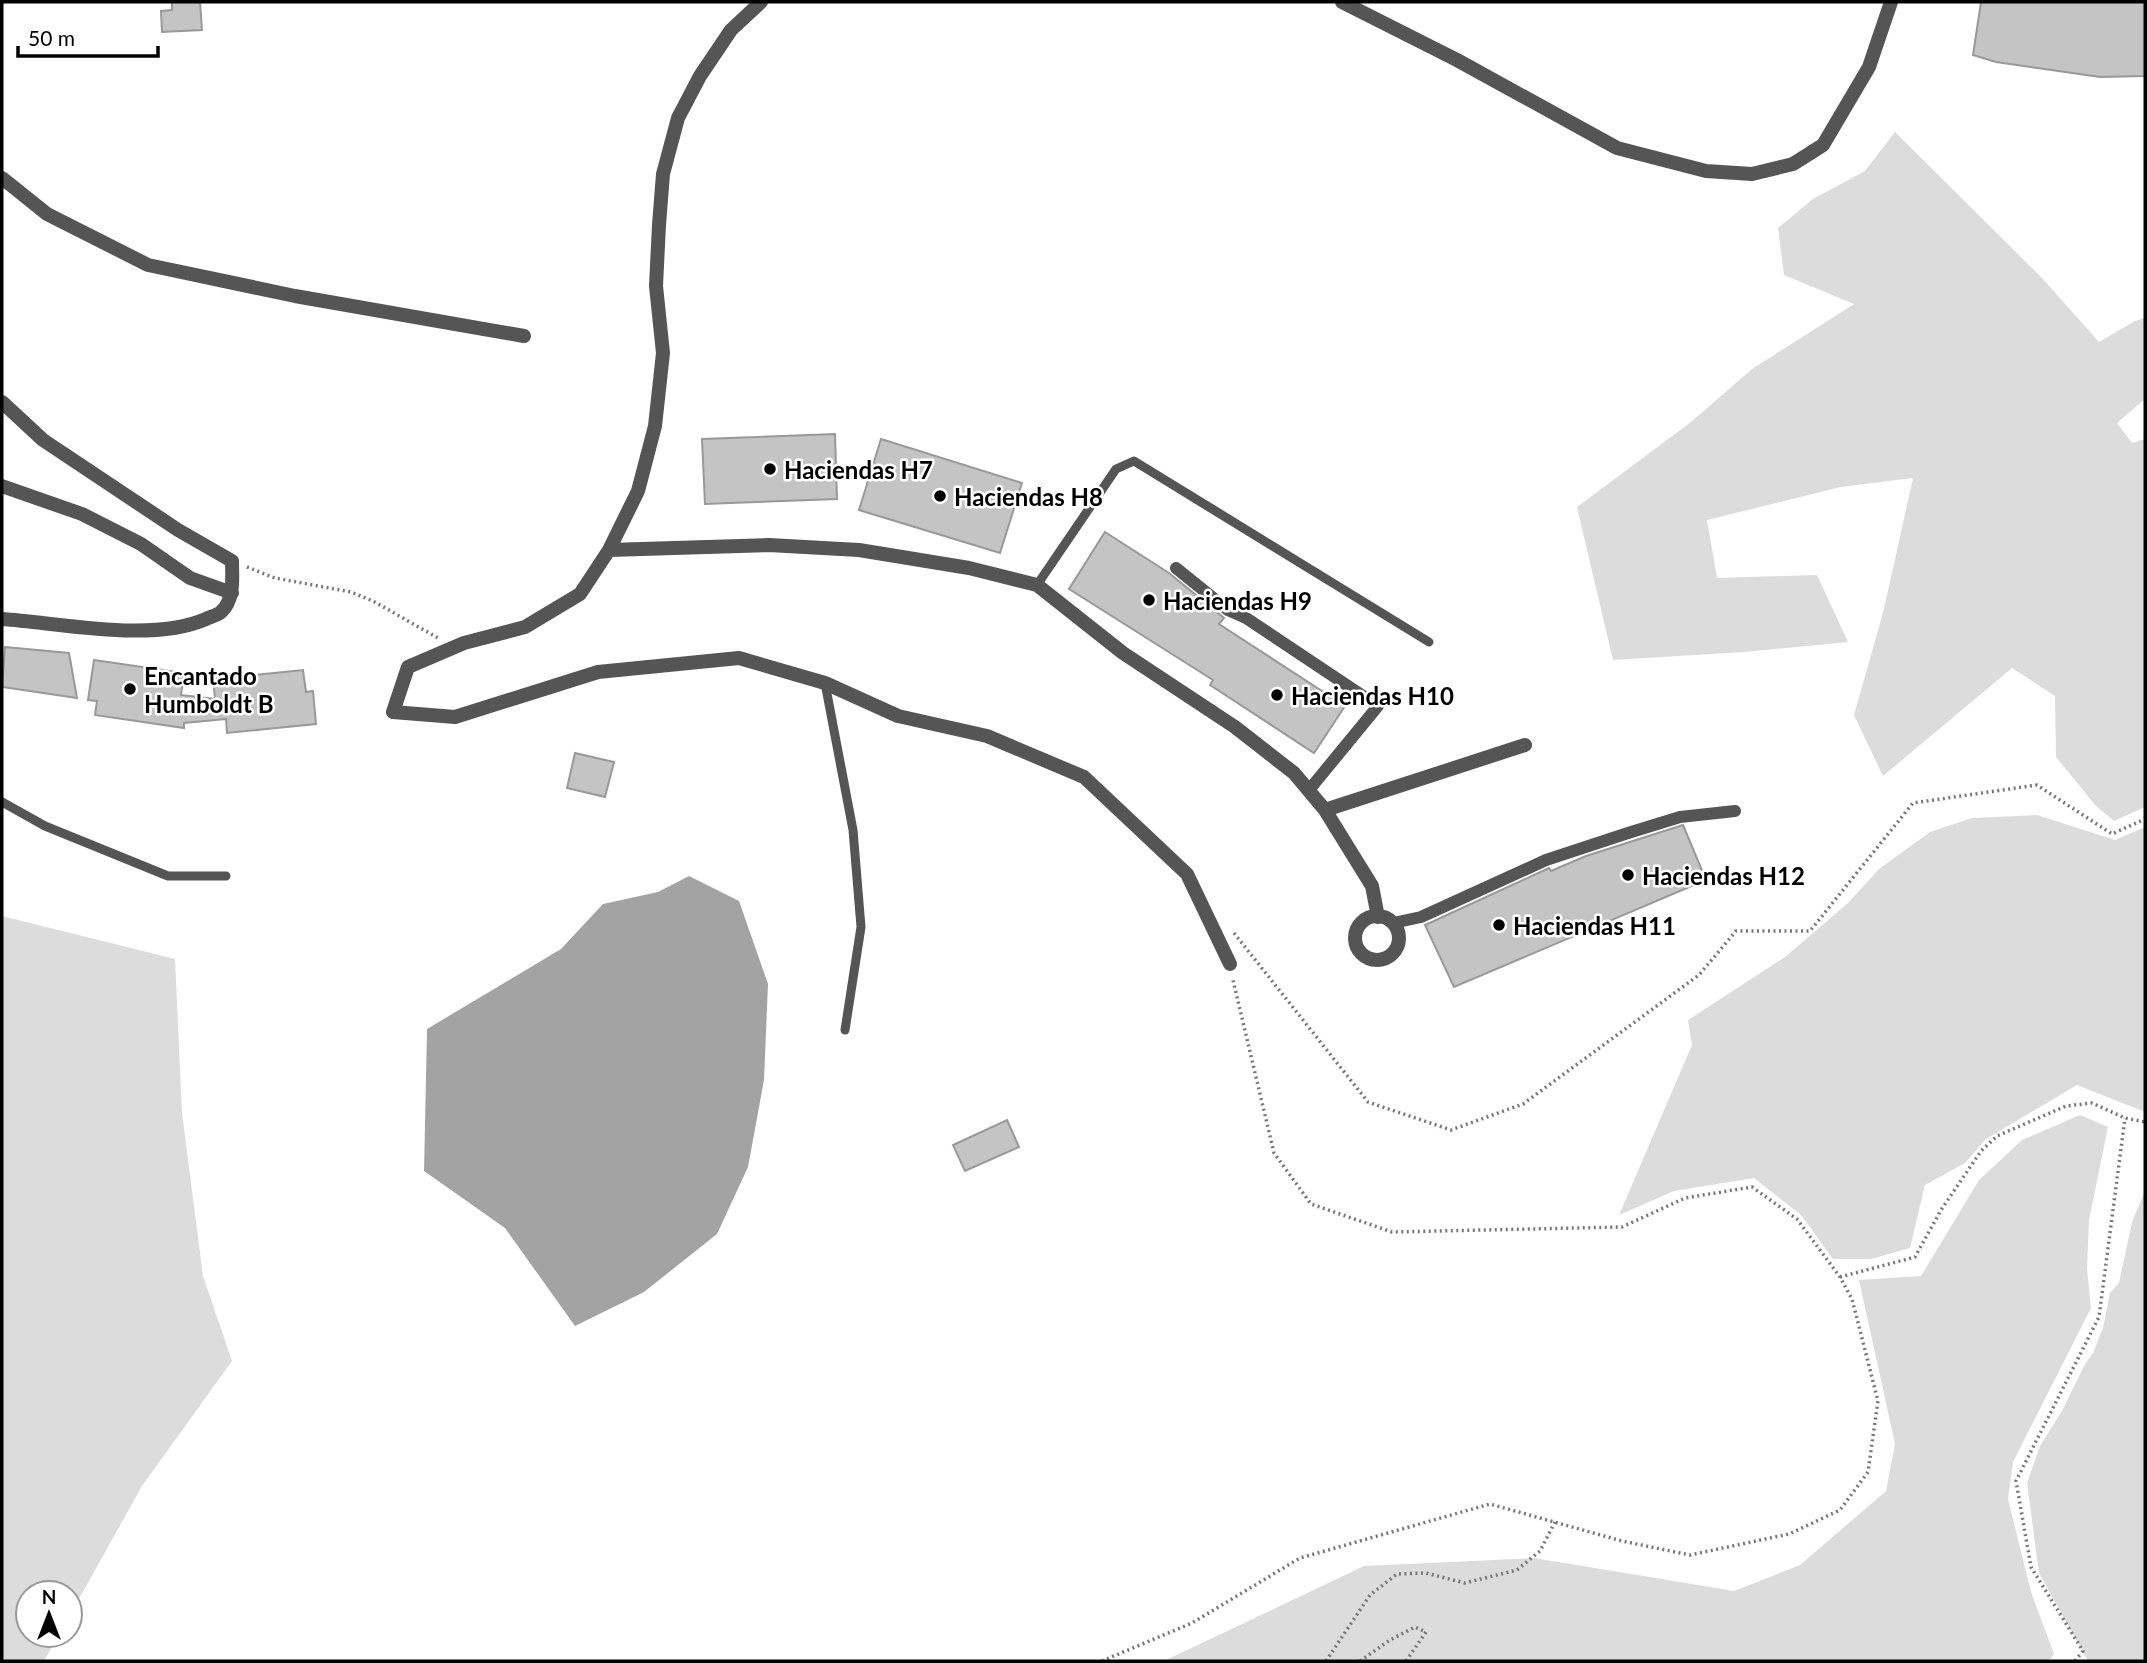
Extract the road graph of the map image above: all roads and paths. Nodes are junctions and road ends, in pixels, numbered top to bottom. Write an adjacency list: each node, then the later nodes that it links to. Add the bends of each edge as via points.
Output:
1 (761, 2): 8 (street, via 731,30 678,118 663,174 659,225 656,286 663,353 655,426 638,491)
2 (1342, 2): 3 (street, via 1617,148 1706,171 1752,174 1793,164 1823,145 1869,67)
3 (1891, 2)
4 (2, 178): 5 (street, via 47,214 148,265)
5 (524, 337)
6 (2, 402): 9 (street, via 43,440)
7 (2, 486): 12 (street, via 82,514 141,544 190,578)
8 (609, 550): 11 (street, via 769,545 859,550 970,568); 15 (street, via 580,594 525,627)
9 (232, 561): 12 (street); 15 (path, via 275,578 351,592 436,638)
10 (1176, 568): 18 (street, via 1228,610 1378,706)
11 (1037, 586): 14 (lane, via 1116,469 1134,461); 18 (street, via 1123,653 1236,727)
12 (232, 593): 13 (street, via 221,613 155,630)
13 (2, 619)
14 (1429, 642)
15 (464, 643): 16 (street, via 408,667 393,712 455,717 598,672 738,658)
16 (825, 683): 27 (street, via 898,716 987,736 1084,777 1187,874); 28 (lane, via 853,830 862,927)
17 (1525, 745): 20 (street)
18 (1309, 790): 20 (street)
19 (2, 802): 23 (lane, via 45,826 168,876)
20 (1325, 810): 24 (street, via 1372,886)
21 (1735, 811): 25 (street, via 1680,817 1628,833 1546,860 1421,917)
22 (2145, 819): 26 (path, via 2112,834 2037,785 1913,803 1810,931 1736,931 1699,975 1523,1104 1451,1130 1368,1102)
23 (226, 876)
24 (1378, 917): 25 (street); 25 (street, via 1364,922 1356,934 1358,948 1369,958 1383,959 1395,951 1399,936)
25 (1393, 923)
26 (1230, 928)
27 (1230, 964): 31 (path, via 1274,1153 1311,1204 1392,1232 1622,1227 1685,1198 1752,1187 1797,1219)
28 (845, 1030)
29 (2125, 1118): 30 (path); 31 (path, via 2092,1103 2066,1106 1997,1136 1981,1151 1914,1257); 37 (path, via 2099,1317 2016,1481 2031,1567 2083,1651)
30 (2145, 1122)
31 (1840, 1277): 32 (path, via 1852,1299 1878,1401 1868,1472 1840,1510 1789,1534 1690,1555)
32 (1555, 1522): 33 (path, via 1490,1504 1300,1558 1192,1623); 34 (path, via 1540,1551 1517,1570 1465,1583 1426,1573 1397,1574 1370,1595)
33 (1102, 1661)
34 (1326, 1661)
35 (1360, 1661): 36 (path, via 1415,1626 1426,1632)
36 (1406, 1661)
37 (2075, 1661)

